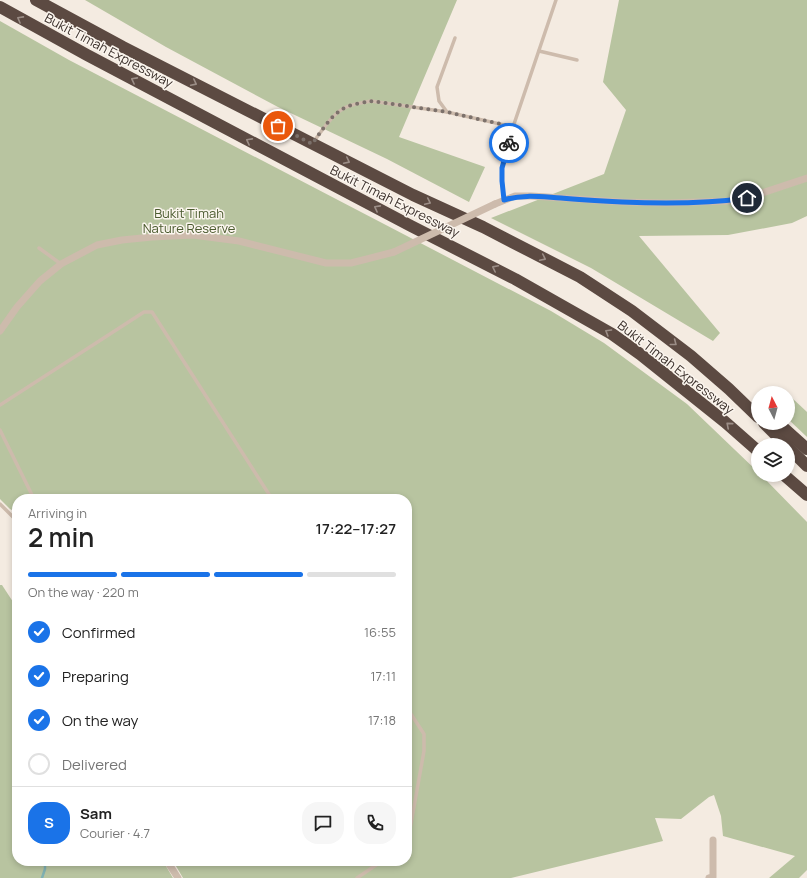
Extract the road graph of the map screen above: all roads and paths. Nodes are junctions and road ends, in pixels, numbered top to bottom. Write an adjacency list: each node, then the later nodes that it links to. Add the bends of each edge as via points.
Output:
1 (36, 0): 9 (highway, Bukit Timah Expressway, one-way to 9)
2 (556, 0): 5 (lane)
3 (0, 7): 21 (highway, Bukit Timah Expressway, one-way to 3, via 640,354 599,327 515,279)
4 (455, 38): 7 (lane, via 437,87 439,101)
5 (538, 51): 6 (lane); 8 (lane)
6 (577, 60)
7 (447, 112): 8 (lane); 9 (lane, via 372,101 360,103 341,109)
8 (514, 127): 11 (lane, via 502,168)
9 (312, 144): 16 (highway, Bukit Timah Expressway, one-way to 16, via 580,277 632,311)
10 (807, 178): 11 (street, via 747,198 727,201 667,204 531,196 515,196)
11 (504, 200): 13 (street, bridge, via 394,252 351,263 326,263 239,240 193,236 152,237 97,245)
12 (39, 248): 13 (lane)
13 (61, 264): 14 (street, via 26,296)
14 (0, 331)
15 (0, 405): 27 (lane, via 144,312 152,312)
16 (751, 409)
17 (0, 430): 26 (lane)
18 (771, 430): 20 (highway)
19 (786, 430): 22 (highway)
20 (779, 438)
21 (751, 445)
22 (807, 449)
23 (795, 454): 24 (highway)
24 (807, 466)
25 (792, 482): 28 (highway)
26 (32, 494)
27 (269, 494)
28 (807, 495)
29 (0, 504): 30 (lane)
30 (12, 516)
31 (412, 716): 32 (lane, via 424,734 424,751)
32 (412, 818)
33 (713, 840): 38 (street, via 713,877)
34 (170, 866): 36 (street)
35 (375, 866): 37 (lane)
36 (178, 878)
37 (357, 878)
38 (709, 878)

